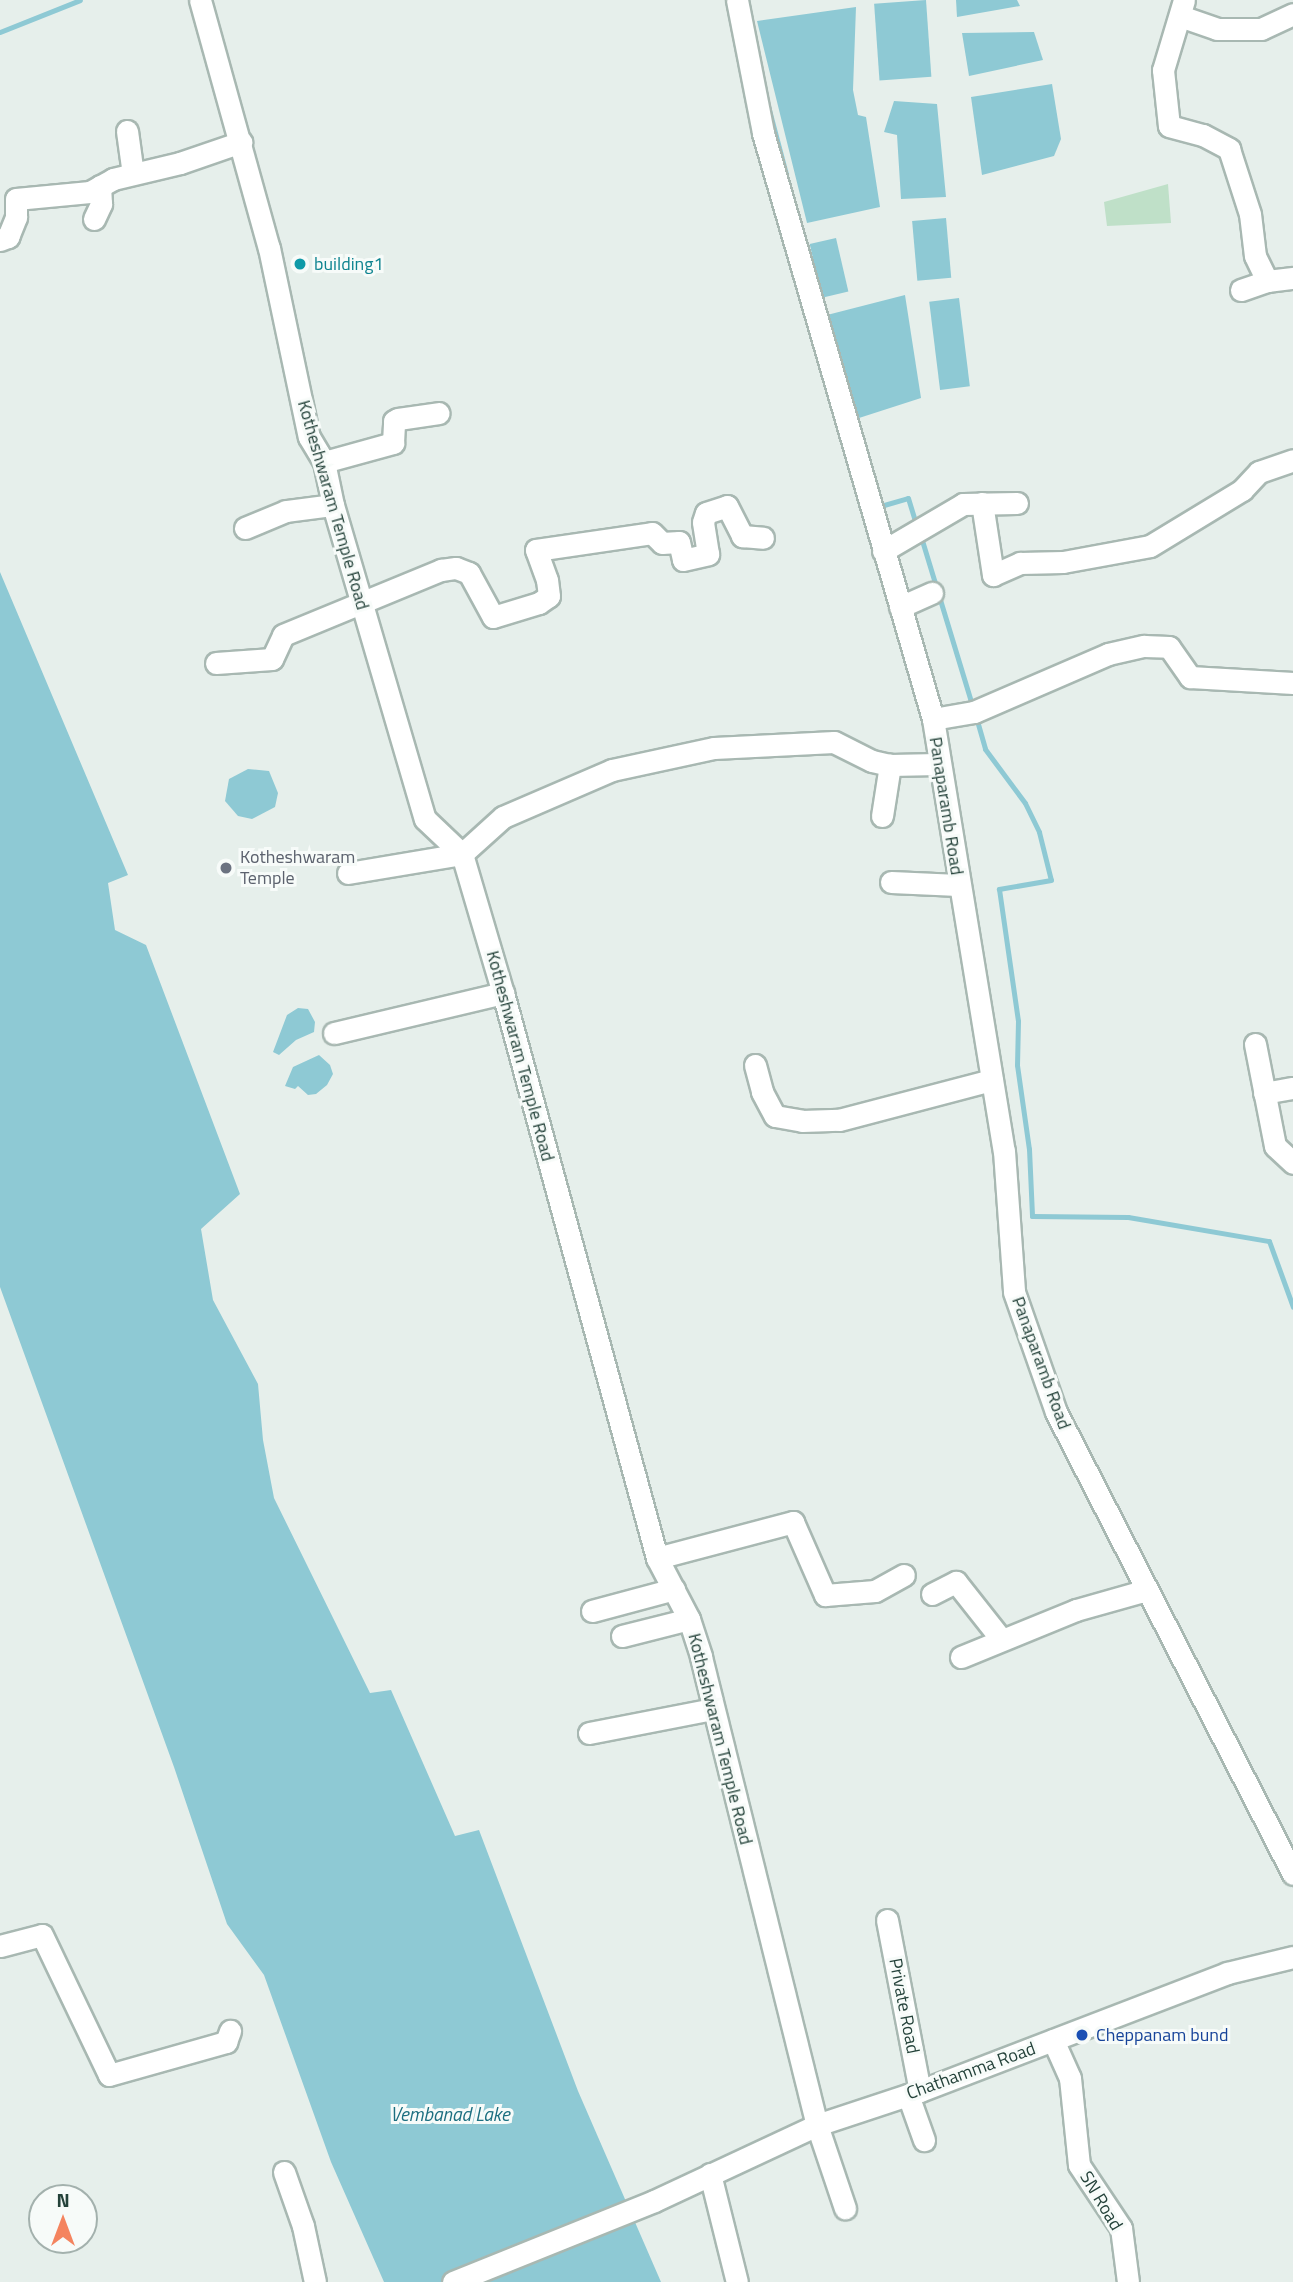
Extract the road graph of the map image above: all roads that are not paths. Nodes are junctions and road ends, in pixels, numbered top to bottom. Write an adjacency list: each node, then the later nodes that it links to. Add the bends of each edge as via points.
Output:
1 (200, 0): 6 (street, Kotheshwaram Temple Road)
2 (737, 0): 22 (street, Panaparamb Road, via 764,133)
3 (1182, 8): 4 (street, via 1217,29 1261,29); 12 (street, via 1163,70 1169,126 1203,135 1229,149 1250,214 1255,256)
4 (1293, 14)
5 (127, 131): 7 (street)
6 (241, 142): 7 (street); 16 (street, Kotheshwaram Temple Road, via 310,437)
7 (133, 174): 8 (street)
8 (100, 187): 9 (street, via 101,204); 10 (street, via 90,192 16,199 16,217 8,237)
9 (94, 219)
10 (0, 240)
11 (1293, 278): 12 (street)
12 (1267, 281): 13 (street)
13 (1241, 290)
14 (439, 413): 16 (street, via 398,419 394,421 393,443)
15 (1293, 460): 17 (street, via 1259,472 1242,490 1150,546 1063,562 1020,563 993,575)
16 (324, 462): 19 (street, Kotheshwaram Temple Road)
17 (982, 503): 18 (street); 22 (street, via 963,504)
18 (1017, 503)
19 (332, 505): 20 (street, via 286,511); 24 (street, Kotheshwaram Temple Road)
20 (245, 528)
21 (764, 538): 24 (street, via 742,536 727,506 706,513 708,554 684,560 679,541 662,543 652,533 536,550 549,596 493,617 469,573 456,568 422,576)
22 (883, 551): 25 (street, Panaparamb Road)
23 (932, 593): 25 (street)
24 (361, 601): 26 (street, via 283,635 272,659); 32 (street, Kotheshwaram Temple Road, via 425,819)
25 (900, 607): 28 (street, Panaparamb Road)
26 (216, 663)
27 (1293, 683): 28 (street, via 1190,677 1169,647 1144,646 1108,654 974,712)
28 (933, 719): 29 (street, Panaparamb Road)
29 (938, 764): 30 (street); 35 (street, Panaparamb Road)
30 (890, 765): 31 (street); 32 (street, via 834,742 714,748 611,770 503,817)
31 (882, 816)
32 (462, 854): 33 (street); 36 (street, Kotheshwaram Temple Road)
33 (348, 873)
34 (891, 882): 35 (street)
35 (958, 885): 40 (street, Panaparamb Road)
36 (503, 993): 37 (street); 44 (street, Kotheshwaram Temple Road)
37 (334, 1033)
38 (1255, 1044): 42 (street)
39 (755, 1065): 40 (street, via 775,1116 802,1121 838,1120)
40 (992, 1080): 47 (street, Panaparamb Road, via 1004,1151 1014,1292 1056,1412)
41 (1293, 1088): 42 (street)
42 (1264, 1093): 43 (street, via 1275,1146)
43 (1293, 1163)
44 (657, 1558): 45 (street, via 793,1522 825,1595 876,1591); 46 (street, Kotheshwaram Temple Road)
45 (904, 1575)
46 (674, 1589): 49 (street); 50 (street, Kotheshwaram Temple Road)
47 (1147, 1590): 52 (street, via 1076,1610); 56 (street, Panaparamb Road)
48 (932, 1594): 52 (street, via 956,1582)
49 (592, 1611)
50 (689, 1619): 51 (street); 54 (street, Kotheshwaram Temple Road)
51 (622, 1636)
52 (1001, 1639): 53 (street)
53 (961, 1657)
54 (713, 1709): 55 (street); 63 (street, Kotheshwaram Temple Road)
55 (589, 1733)
56 (1293, 1874)
57 (887, 1920): 62 (street, Private Road)
58 (0, 1945): 60 (street, via 42,1935 109,2075 226,2042)
59 (1293, 1957): 61 (street, Chathamma Road, via 1227,1973)
60 (230, 2031)
61 (1053, 2040): 62 (street, Chathamma Road); 71 (street, SN Road, via 1070,2078 1079,2165 1121,2228)
62 (914, 2093): 63 (street, Chathamma Road); 64 (street, Private Road)
63 (817, 2125): 66 (street, Chathamma Road); 67 (street, Kotheshwaram Temple Road)
64 (924, 2140)
65 (284, 2172): 68 (street)
66 (710, 2174): 69 (street, Chathamma Road); 70 (street)
67 (845, 2208)
68 (315, 2282)
69 (453, 2282)
70 (737, 2282)
71 (1128, 2282)

